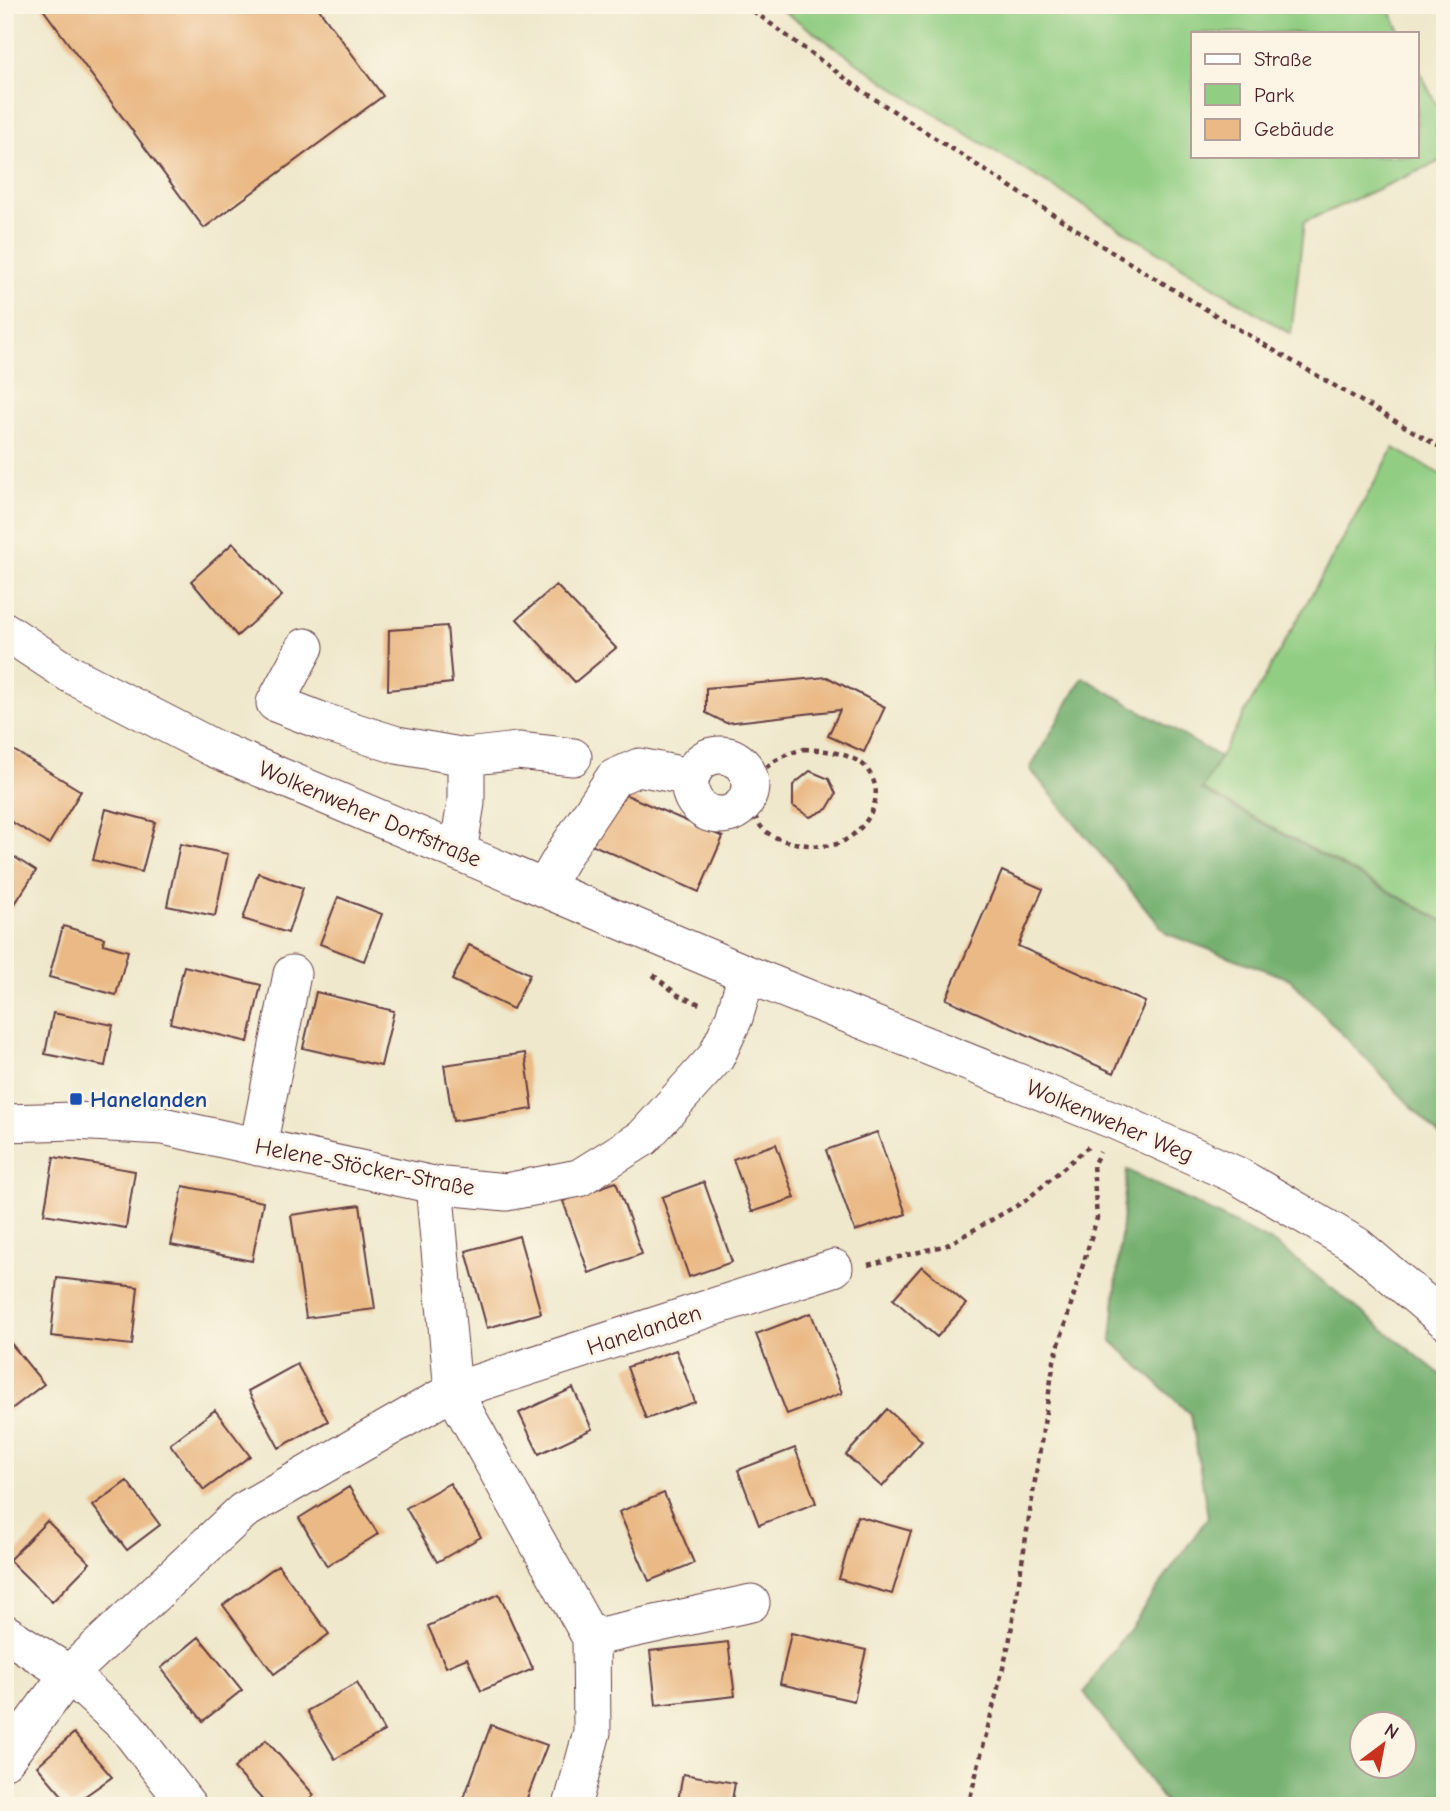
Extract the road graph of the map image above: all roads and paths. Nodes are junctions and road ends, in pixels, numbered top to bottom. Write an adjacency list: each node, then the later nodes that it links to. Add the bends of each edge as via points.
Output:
1 (745, 5): 2 (path, via 864,92 1091,239)
2 (1445, 450)
3 (5, 631): 8 (street, Wolkenweher Dorfstraße, via 70,674 213,747)
4 (305, 647): 5 (street, via 275,704 397,745)
5 (466, 757): 6 (street, via 518,751); 8 (street, via 466,803)
6 (573, 757)
7 (750, 786): 7 (path, via 752,810 760,826 773,838 807,846 840,843 861,828 878,793 864,764 825,750 782,755 766,765); 9 (street, via 746,769 724,755 706,758 690,777 639,767 614,778)
8 (458, 852): 9 (street, Wolkenweher Dorfstraße)
9 (544, 888): 11 (street, Wolkenweher Dorfstraße)
10 (292, 974): 14 (street)
11 (747, 974): 12 (street, Wolkenweher Weg); 15 (street, Helene-Stöcker-Straße, via 716,1057 643,1138 579,1178 506,1192)
12 (1118, 1122): 16 (path, via 1025,1201 947,1245 865,1266); 17 (street, Wolkenweher Weg, via 1236,1175 1356,1244); 26 (path, via 1093,1165 1097,1218 1054,1361 1009,1644)
13 (5, 1123): 14 (street, Helene-Stöcker-Straße, via 163,1126)
14 (258, 1147): 15 (street, Helene-Stöcker-Straße)
15 (434, 1185): 18 (street)
16 (834, 1268): 18 (street, Hanelanden)
17 (1445, 1320)
18 (453, 1391): 21 (street); 22 (street, Hanelanden, via 243,1511)
19 (751, 1603): 21 (street)
20 (5, 1633): 22 (street)
21 (591, 1638): 25 (street, via 592,1732)
22 (69, 1674): 23 (street, Hanelanden); 24 (street, via 127,1727)
23 (5, 1760)
24 (188, 1806)
25 (572, 1806)
26 (968, 1806)

